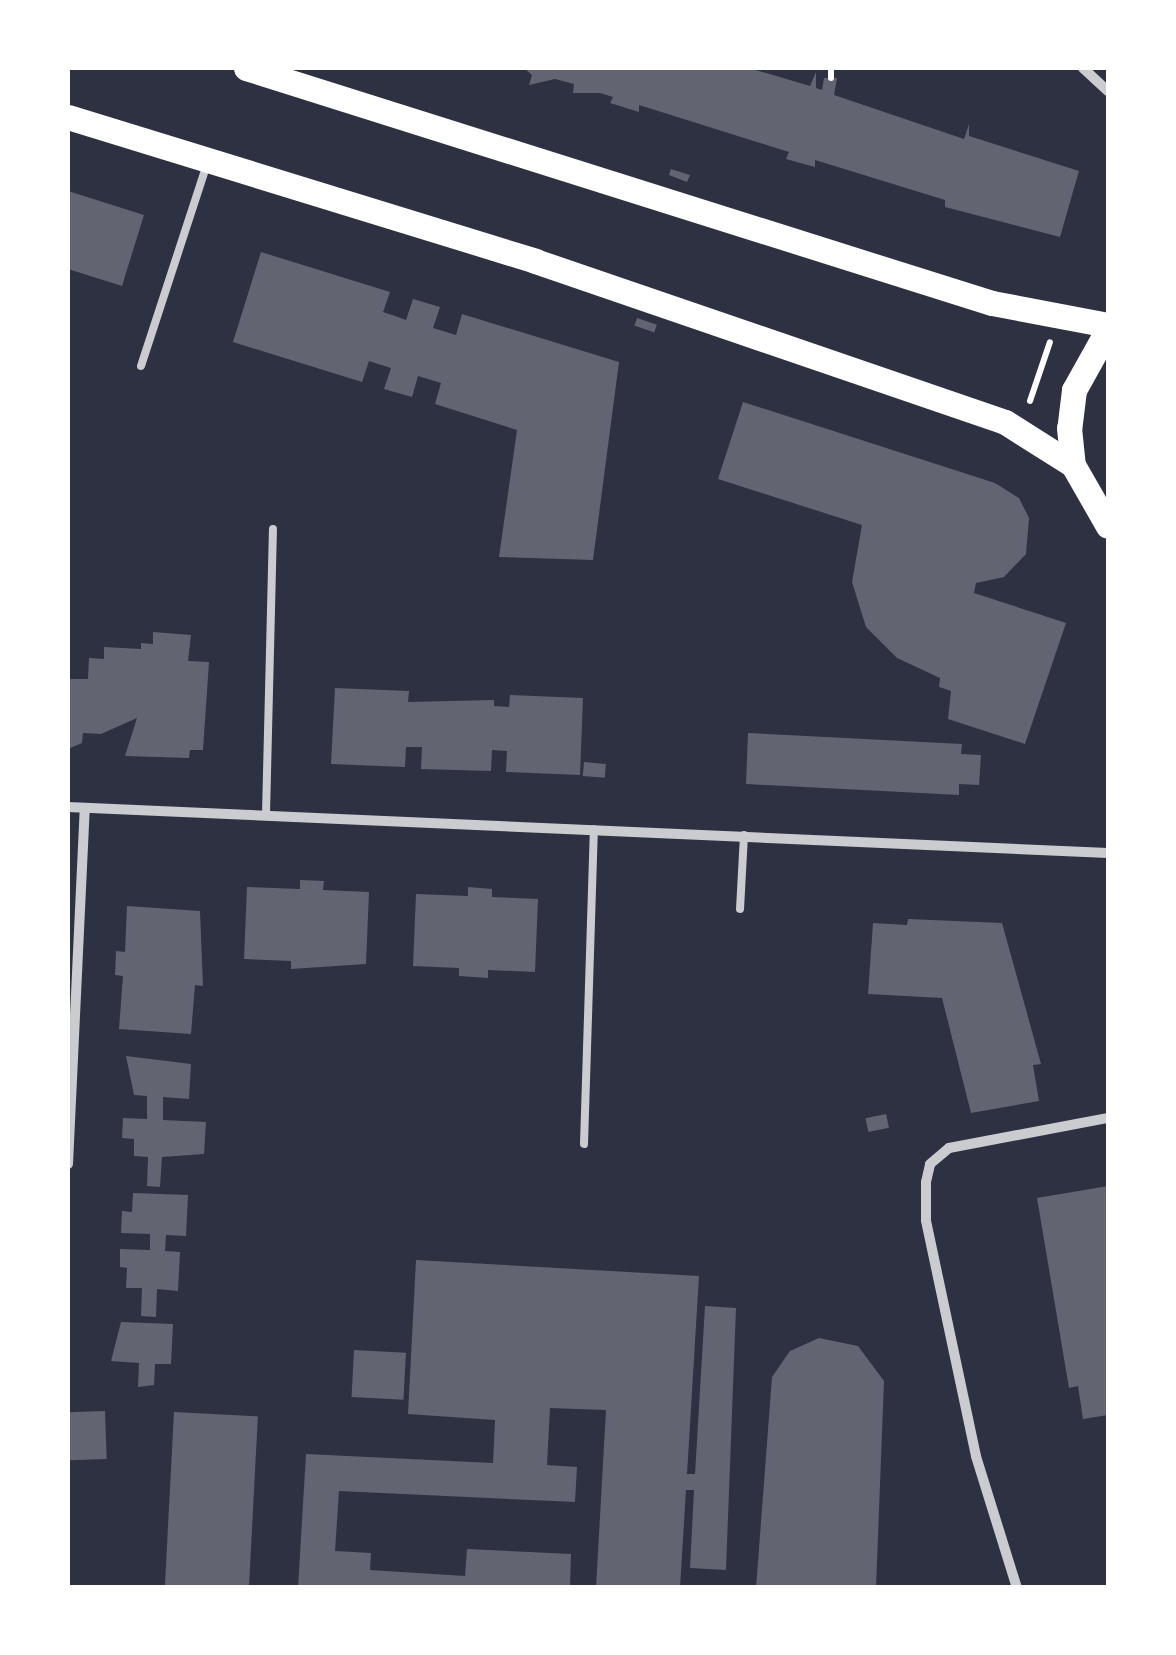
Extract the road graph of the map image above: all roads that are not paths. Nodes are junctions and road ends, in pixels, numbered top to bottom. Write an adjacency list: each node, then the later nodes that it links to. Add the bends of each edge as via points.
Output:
1 (246, 68): 7 (main road, via 992,303)
2 (1085, 68): 3 (street); 4 (street)
3 (1108, 83)
4 (1108, 91)
5 (68, 117): 6 (main road)
6 (207, 162): 8 (lane); 9 (main road, via 535,261 1019,430)
7 (1108, 327): 9 (main road, via 1074,390 1068,428)
8 (140, 366)
9 (1074, 465): 10 (main road)
10 (1108, 526)
11 (273, 528): 14 (lane)
12 (68, 807): 13 (street)
13 (84, 808): 14 (street); 21 (street)
14 (266, 814): 15 (street)
15 (594, 829): 16 (street); 20 (lane)
16 (744, 835): 17 (street); 18 (lane)
17 (1108, 852)
18 (740, 909)
19 (1108, 1118): 22 (street, via 949,1148 930,1164 926,1182 926,1220 976,1456)
20 (584, 1144)
21 (68, 1164)
22 (1016, 1588)

